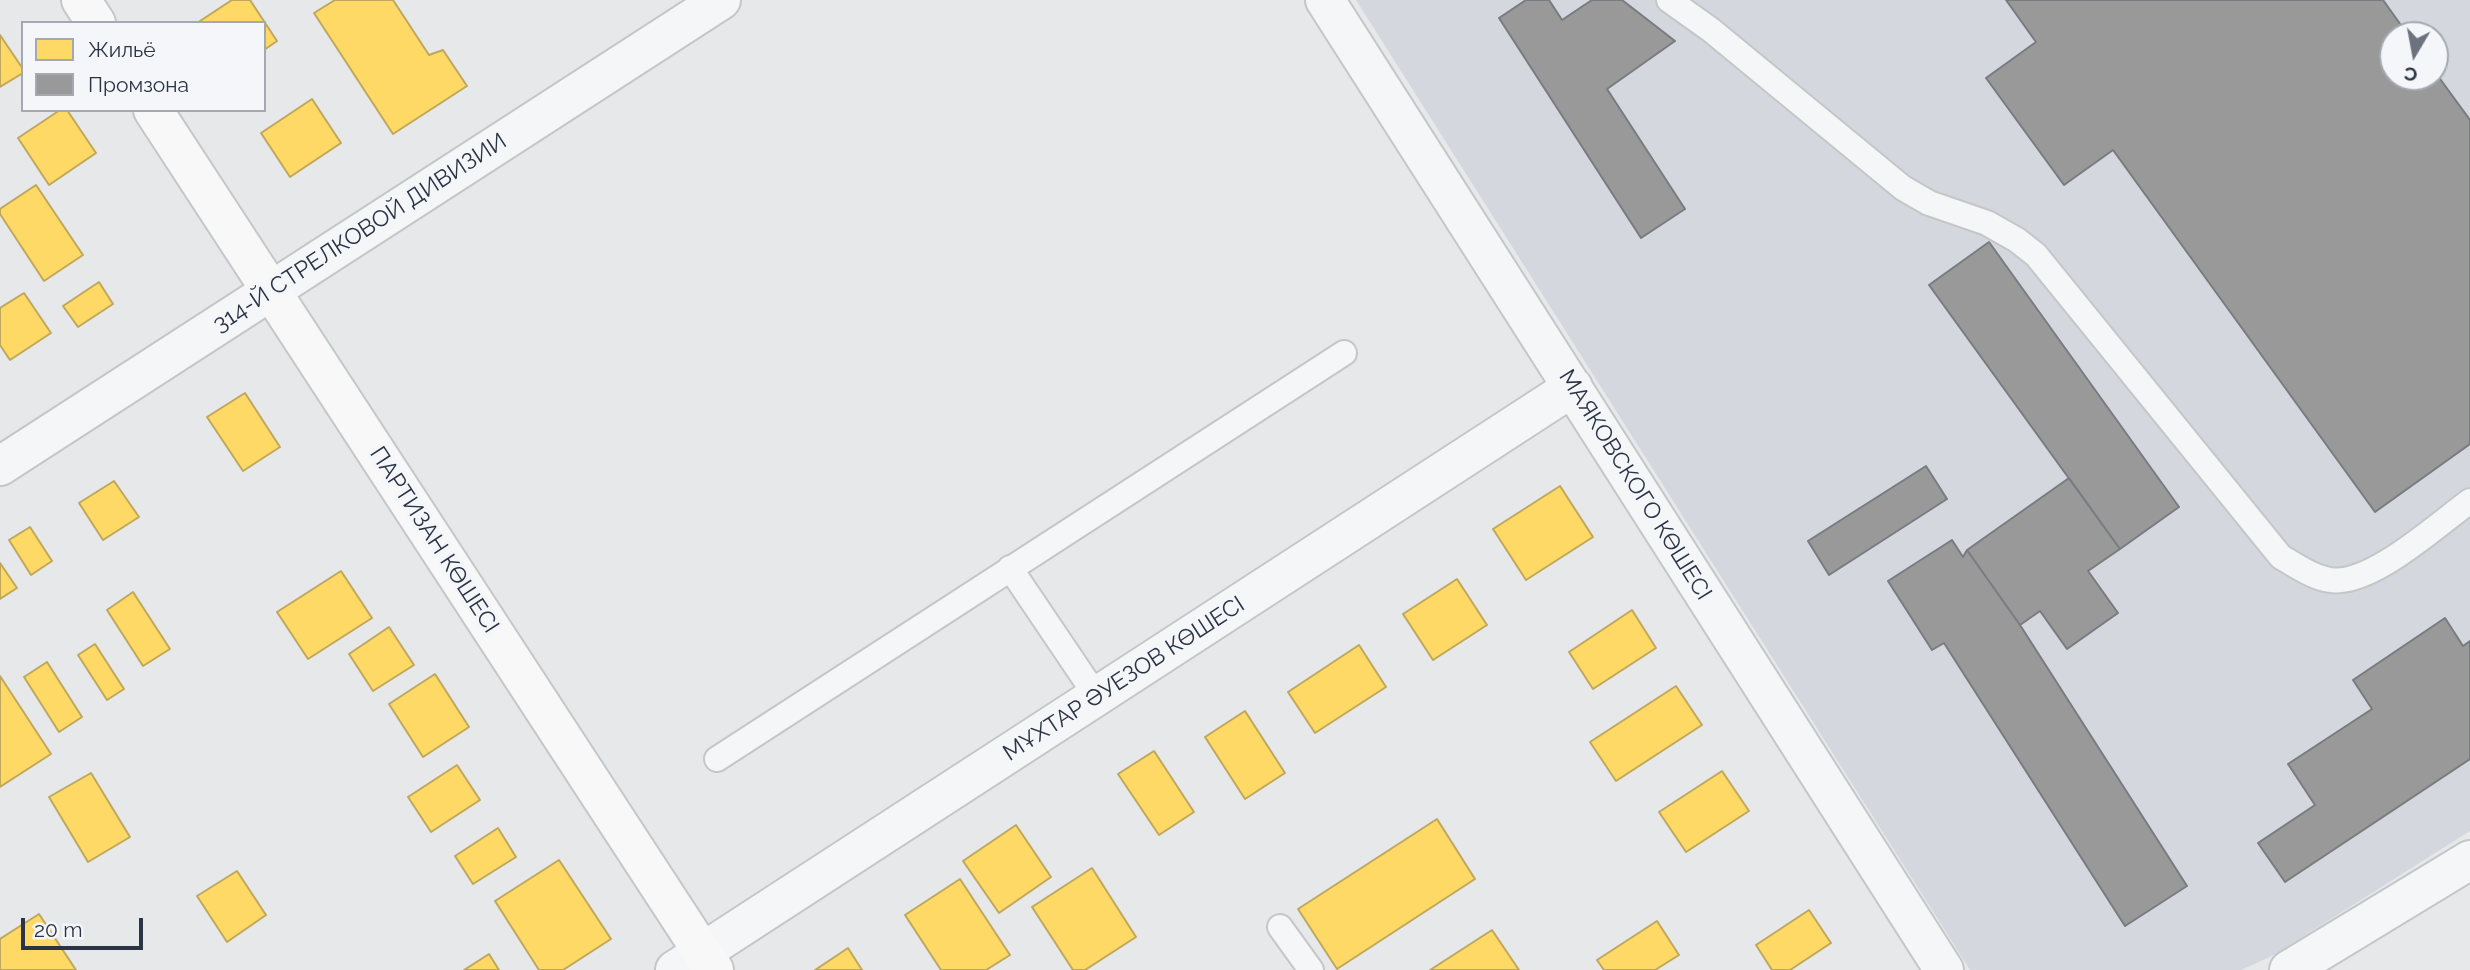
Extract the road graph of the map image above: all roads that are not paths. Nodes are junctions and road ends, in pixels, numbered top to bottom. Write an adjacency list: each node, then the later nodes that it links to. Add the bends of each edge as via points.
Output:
1 (81, 0): 5 (main road)
2 (721, 0): 7 (street, 314-Й СТРЕЛКОВОЙ ДИВИЗИИ)
3 (1325, 0): 9 (street, МАЯКОВСКОГО КӨШЕСІ)
4 (1669, 0): 11 (lane, via 1903,187 1929,203 1987,223 2036,255 2281,557 2332,580 2358,577 2383,565)
5 (95, 21)
6 (154, 112): 7 (main road, ПАРТИЗАН КӨШЕСІ)
7 (271, 291): 10 (street, 314-Й СТРЕЛКОВОЙ ДИВИЗИИ); 17 (main road, ПАРТИЗАН КӨШЕСІ)
8 (1344, 353): 12 (lane)
9 (1573, 387): 13 (street, МҰХТАР ӘУЕЗОВ КӨШЕСІ); 19 (street, МАЯКОВСКОГО КӨШЕСІ)
10 (0, 466)
11 (2470, 501)
12 (1010, 568): 13 (lane); 14 (lane)
13 (1097, 697): 17 (street, МҰХТАР ӘУЕЗОВ КӨШЕСІ)
14 (717, 759)
15 (2470, 860): 20 (street)
16 (1280, 927): 18 (lane)
17 (697, 964)
18 (1311, 970)
19 (1944, 970)
20 (2289, 970)

